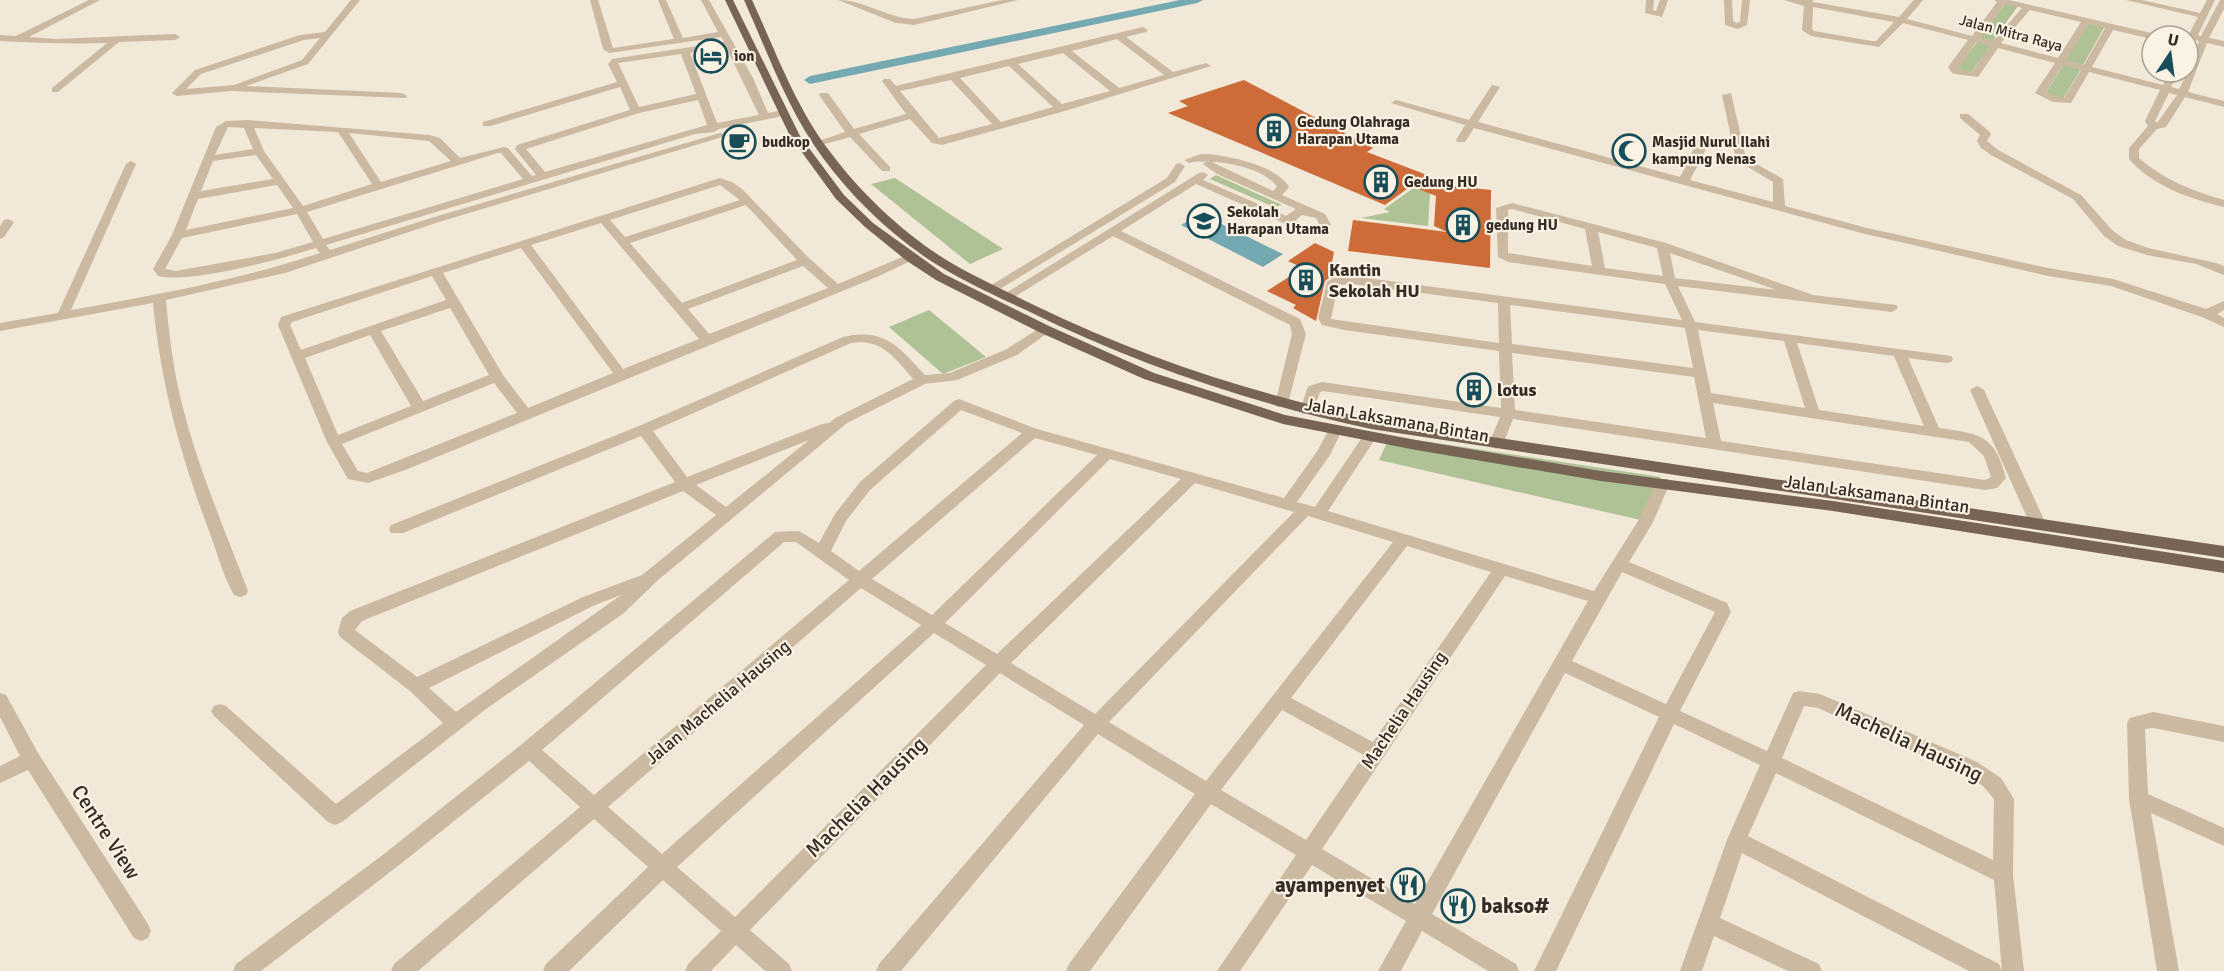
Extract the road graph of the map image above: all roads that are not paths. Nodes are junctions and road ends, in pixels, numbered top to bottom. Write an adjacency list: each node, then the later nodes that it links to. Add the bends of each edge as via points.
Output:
1 (96, 0): 36 (street)
2 (356, 0): 31 (street)
3 (594, 0): 39 (street, via 610,50)
4 (662, 0): 39 (street)
5 (705, 0): 30 (street)
6 (729, 0): 53 (main road, Jalan Laksamana Bintan)
7 (748, 0): 87 (main road, Jalan Laksamana Bintan)
8 (842, 0): 9 (street, via 899,21 914,22)
9 (1014, 0)
10 (1650, 0): 11 (street, via 1648,11 1659,15)
11 (1664, 0)
12 (1728, 0): 13 (street, via 1728,23 1738,26 1744,23)
13 (1746, 0)
14 (1788, 0): 20 (street, Jalan Mitra Raya)
15 (1919, 0): 24 (street)
16 (2130, 0): 21 (street)
17 (2211, 0): 23 (street)
18 (2224, 0): 42 (street)
19 (2001, 1): 22 (street); 37 (street)
20 (1809, 2): 24 (street, Jalan Mitra Raya); 24 (street, via 1807,30 1820,36 1879,44)
21 (2152, 2): 23 (street)
22 (2028, 7): 25 (street); 45 (street)
23 (2203, 16): 26 (street)
24 (1900, 20): 37 (street, Jalan Mitra Raya)
25 (2086, 21): 27 (street); 49 (street)
26 (2199, 24)
27 (2110, 27): 29 (street); 52 (street)
28 (1143, 30): 32 (street)
29 (2140, 33)
30 (725, 34): 39 (street); 43 (street)
31 (326, 35): 60 (street, via 304,62); 60 (street, via 303,37 198,72 177,93)
32 (1119, 36): 47 (street); 54 (street)
33 (175, 37): 38 (street)
34 (0, 38): 36 (street)
35 (2224, 38): 42 (street)
36 (17, 39): 38 (street); 46 (street)
37 (1975, 39): 45 (street, Jalan Mitra Raya); 45 (street, via 1953,67 1955,71 1975,75)
38 (116, 40): 62 (street)
39 (680, 40)
40 (2200, 40): 42 (street)
41 (2200, 40): 42 (street)
42 (2204, 40): 44 (street); 64 (street)
43 (730, 44): 48 (street); 56 (street)
44 (2224, 44)
45 (1995, 45): 49 (street, Jalan Mitra Raya)
46 (0, 48)
47 (1065, 50): 50 (street); 63 (street)
48 (685, 51): 57 (street, via 615,61); 68 (street)
49 (2060, 62): 52 (street, Jalan Mitra Raya); 52 (street, via 2040,93 2057,100 2067,101)
50 (1011, 63): 55 (street); 71 (street)
51 (1206, 66): 54 (street)
52 (2087, 69): 61 (street, Jalan Mitra Raya)
53 (764, 74): 56 (street); 74 (main road, Jalan Laksamana Bintan)
54 (1172, 76): 63 (street)
55 (954, 77): 73 (street, via 890,85); 80 (street)
56 (748, 78): 76 (street)
57 (624, 83): 72 (street); 79 (street)
58 (2168, 84): 61 (street)
59 (1495, 87): 77 (street)
60 (231, 88): 67 (street)
61 (2165, 89): 64 (street, Jalan Mitra Raya); 81 (street, via 2150,121)
62 (55, 90)
63 (1118, 92): 71 (street)
64 (2182, 94): 70 (street, Jalan Mitra Raya); 81 (street, via 2162,125)
65 (824, 95): 84 (street)
66 (1727, 95): 104 (street, via 1741,160 1779,180)
67 (402, 96)
68 (702, 96): 72 (street); 83 (street)
69 (1396, 103): 77 (street)
70 (2224, 104)
71 (1061, 109): 80 (street)
72 (636, 111): 95 (street, via 521,147)
73 (912, 115): 80 (street, via 939,142); 84 (street)
74 (785, 116): 76 (street); 118 (street); 119 (main road, Jalan Laksamana Bintan, via 840,197)
75 (1964, 116): 122 (street, via 1986,134 1984,145 2078,197 2112,237 2143,249 2200,260)
76 (765, 117): 83 (street)
77 (1472, 122): 85 (street); 96 (street)
78 (248, 123): 82 (street); 88 (street); 89 (street, via 221,127)
79 (487, 124)
80 (999, 126)
81 (2154, 126): 103 (street, via 2134,148 2134,159 2170,186)
82 (341, 129): 90 (street, via 430,138); 99 (street)
83 (714, 129): 95 (street, via 693,131)
84 (851, 132): 87 (street); 93 (street)
85 (1461, 140)
86 (1701, 142): 96 (street)
87 (818, 143): 126 (main road, Jalan Laksamana Bintan, via 854,187 924,251)
88 (259, 151): 89 (street); 97 (street)
89 (208, 159): 101 (street)
90 (458, 161): 98 (street, via 502,150); 99 (street)
91 (1185, 163): 94 (street, via 1185,173); 100 (street, via 1203,156 1222,157 1280,182 1282,187); 126 (street, via 1172,180)
92 (131, 164): 136 (street)
93 (886, 169)
94 (1202, 173): 100 (street, via 1219,171); 108 (street); 111 (street)
95 (543, 176): 98 (street)
96 (1684, 180): 104 (street)
97 (279, 181): 101 (street); 105 (street)
98 (531, 181): 115 (street)
99 (378, 185): 105 (street)
100 (1274, 195): 106 (street)
101 (194, 196): 112 (street)
102 (748, 201): 107 (street, via 729,183 720,181); 114 (street); 120 (street)
103 (2224, 204)
104 (1779, 208): 135 (street, via 1865,231 2113,283)
105 (300, 210): 112 (street); 115 (street)
106 (1316, 214): 108 (street, via 1294,214); 108 (street, via 1325,222 1319,230 1301,230)
107 (603, 218): 114 (street); 116 (street)
108 (1290, 222)
109 (0, 223): 113 (street, via 8,222)
110 (1591, 228): 117 (street); 121 (street); 121 (street, via 1506,206 1502,211 1502,254 1512,259)
111 (1113, 231): 127 (street); 156 (street, via 1295,322 1299,334)
112 (178, 235): 115 (street, via 159,269 162,273 176,275 259,260)
113 (0, 236)
114 (624, 241): 133 (street)
115 (320, 243): 118 (street)
116 (524, 244): 123 (street); 150 (street)
117 (1662, 246): 124 (street); 128 (street)
118 (329, 255): 129 (street)
119 (911, 258): 125 (street); 140 (main road, Jalan Laksamana Bintan, via 940,277)
120 (805, 261): 125 (street); 133 (street)
121 (1599, 271): 124 (street)
122 (2224, 271)
123 (436, 272): 131 (street); 146 (street, via 286,320 284,325)
124 (1670, 281): 128 (street); 138 (street)
125 (836, 288): 143 (street)
126 (991, 289): 127 (main road, Jalan Laksamana Bintan)
127 (1007, 296): 148 (main road, Jalan Laksamana Bintan)
128 (1808, 297): 134 (street)
129 (159, 298): 136 (street); 188 (street, via 177,412)
130 (1504, 301): 138 (street); 144 (street); 144 (street, via 1341,280 1331,285 1324,318 1344,326)
131 (454, 302): 141 (street); 152 (street)
132 (2224, 305): 135 (street)
133 (680, 308): 143 (street)
134 (1892, 308)
135 (2207, 314): 137 (street)
136 (62, 317): 139 (street)
137 (2224, 323)
138 (1691, 326): 142 (street); 149 (street)
139 (0, 327)
140 (1044, 329): 151 (main road, Jalan Laksamana Bintan); 153 (street, via 1012,352 952,377)
141 (374, 330): 146 (street); 157 (street)
142 (1789, 338): 145 (street); 159 (street)
143 (708, 340): 150 (street)
144 (1508, 350): 149 (street); 161 (street)
145 (1899, 352): 147 (street); 165 (street)
146 (297, 356): 168 (street)
147 (1946, 359)
148 (1160, 364): 151 (main road); 156 (main road, Jalan Laksamana Bintan)
149 (1702, 374): 155 (street)
150 (621, 375): 160 (street)
151 (1149, 376): 164 (main road, Jalan Laksamana Bintan, via 1282,419)
152 (497, 377): 157 (street); 160 (street)
153 (922, 380): 162 (street); 163 (street, via 887,343 868,336 848,340)
154 (1977, 390): 178 (street)
155 (1705, 396): 159 (street); 169 (street)
156 (1282, 404): 158 (main road, Jalan Laksamana Bintan)
157 (419, 407): 168 (street)
158 (1307, 411): 161 (street, via 1314,389 1322,386); 170 (main road, Jalan Laksamana Bintan)
159 (1813, 412): 165 (street)
160 (526, 415): 168 (street, via 368,478 353,475)
161 (1508, 415): 169 (street); 170 (street)
162 (842, 420): 174 (street); 177 (street)
163 (644, 429): 174 (street); 179 (street)
164 (1335, 430): 167 (main road, Jalan Laksamana Bintan); 175 (street, via 1325,452)
165 (1934, 430): 169 (street, via 1982,442 1996,464 1997,481 1985,485)
166 (1032, 432): 171 (street); 182 (street, via 959,404 852,500); 187 (street, Jalan Machelia Hausing)
167 (1370, 436): 173 (main road, Jalan Laksamana Bintan); 176 (street)
168 (334, 442)
169 (1714, 443)
170 (1496, 444): 178 (main road, Jalan Laksamana Bintan)
171 (1107, 454): 172 (street); 190 (street)
172 (1191, 478): 175 (street); 191 (street, Machelia Hausing)
173 (1663, 483): 183 (street, via 1645,522); 184 (main road, Jalan Laksamana Bintan)
174 (685, 485): 177 (street); 193 (street, via 356,616 348,623 346,632)
175 (1287, 504): 176 (street)
176 (1311, 512): 180 (street); 199 (street)
177 (727, 516): 186 (street)
178 (2038, 525): 181 (main road, Jalan Laksamana Bintan)
179 (398, 529)
180 (1404, 539): 185 (street); 195 (street)
181 (2224, 553)
182 (822, 554): 187 (street); 201 (street, via 799,537 781,536)
183 (1618, 564): 189 (street); 197 (street, via 1724,612)
184 (2224, 567)
185 (1501, 569): 189 (street); 202 (street, Machelia Hausing)
186 (651, 577): 193 (street, via 589,601); 198 (street, via 618,608)
187 (861, 580): 190 (street); 208 (street, Jalan Machelia Hausing)
188 (240, 591)
189 (1599, 598): 192 (street)
190 (934, 624): 191 (street); 212 (street)
191 (999, 663): 199 (street); 217 (street, Machelia Hausing)
192 (1562, 664): 197 (street); 214 (street)
193 (416, 686): 198 (street)
194 (0, 700): 203 (street, Centre View)
195 (1280, 700): 202 (street); 206 (street)
196 (220, 711): 198 (street, via 334,816)
197 (1669, 715): 204 (street); 228 (street)
198 (454, 723)
199 (1097, 723): 206 (street); 223 (street)
200 (2221, 734): 207 (street, via 2153,720 2136,723)
201 (529, 750): 208 (street); 218 (street)
202 (1375, 752): 211 (street, Machelia Hausing)
203 (31, 759): 205 (street); 216 (street, Centre View)
204 (1772, 762): 210 (street, Machelia Hausing); 213 (street); 213 (street, Machelia Hausing, via 1799,698 1820,701 1970,768 1989,779 2004,799)
205 (0, 775)
206 (1208, 792): 211 (street); 224 (street)
207 (2139, 799): 209 (street); 233 (street)
208 (594, 807): 212 (street); 219 (street, Jalan Machelia Hausing)
209 (2224, 837)
210 (1737, 840): 215 (street, Machelia Hausing); 231 (street)
211 (1309, 852): 214 (street); 225 (street, Machelia Hausing)
212 (662, 867): 217 (street); 220 (street)
213 (2003, 875): 232 (street, Machelia Hausing)
214 (1419, 918): 226 (street); 227 (street)
215 (1707, 922): 229 (street, Machelia Hausing); 230 (street)
216 (141, 931)
217 (734, 931): 221 (street, Machelia Hausing); 222 (street)
218 (244, 971)
219 (402, 971)
220 (554, 971)
221 (696, 971)
222 (781, 971)
223 (887, 971)
224 (1077, 971)
225 (1228, 971)
226 (1389, 971)
227 (1508, 971)
228 (1545, 971)
229 (1691, 971)
230 (1810, 971)
231 (1991, 971)
232 (2013, 971)
233 (2169, 971)

